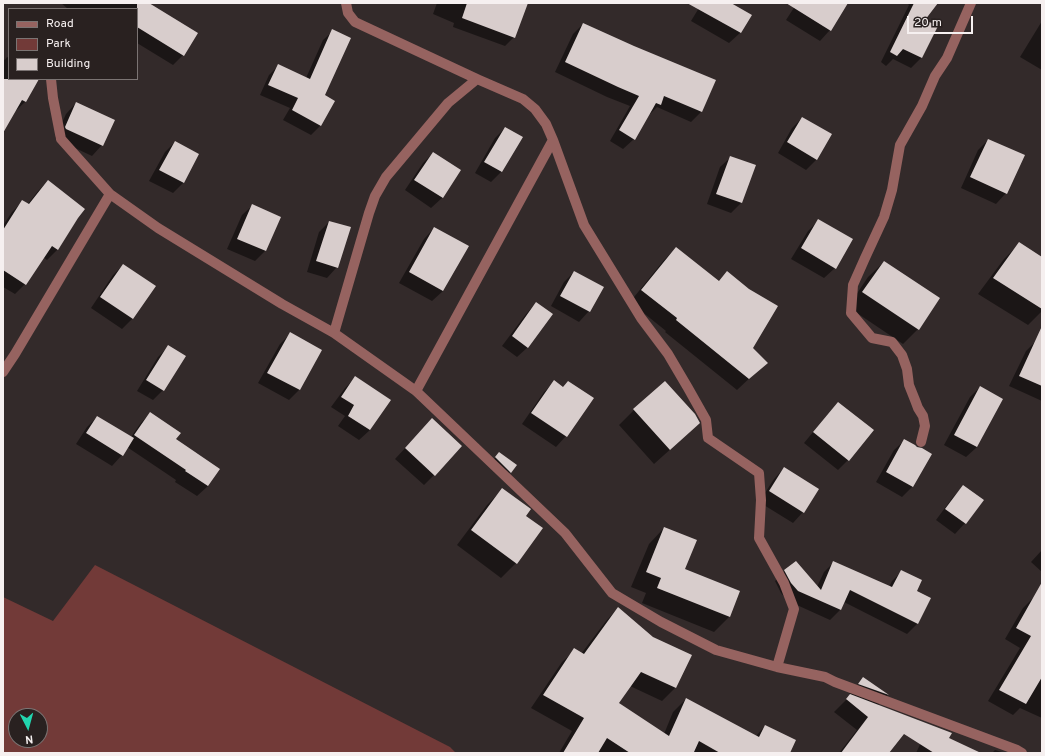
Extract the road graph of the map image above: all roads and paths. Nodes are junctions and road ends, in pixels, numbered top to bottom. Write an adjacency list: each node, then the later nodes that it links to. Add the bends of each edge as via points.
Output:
1 (346, 3): 3 (street, via 348,13 361,26)
2 (971, 3): 10 (street, via 947,58 935,76 900,145 884,218 853,285 851,313 872,338 892,342 902,355 915,400 923,416 925,426)
3 (477, 79): 5 (street, via 523,99 535,109 546,124); 7 (street, via 448,103 386,177 375,196)
4 (51, 80): 6 (street, via 61,139)
5 (553, 140): 9 (street); 11 (street, via 584,225 688,388 706,420 708,438 759,473 759,538 784,584 794,609)
6 (110, 194): 7 (street, via 158,228); 8 (street)
7 (334, 333): 9 (street)
8 (3, 372)
9 (416, 390): 11 (street, via 565,533 612,593 716,650)
10 (921, 442)
11 (777, 667): 12 (street, via 825,678)
12 (1022, 753)

